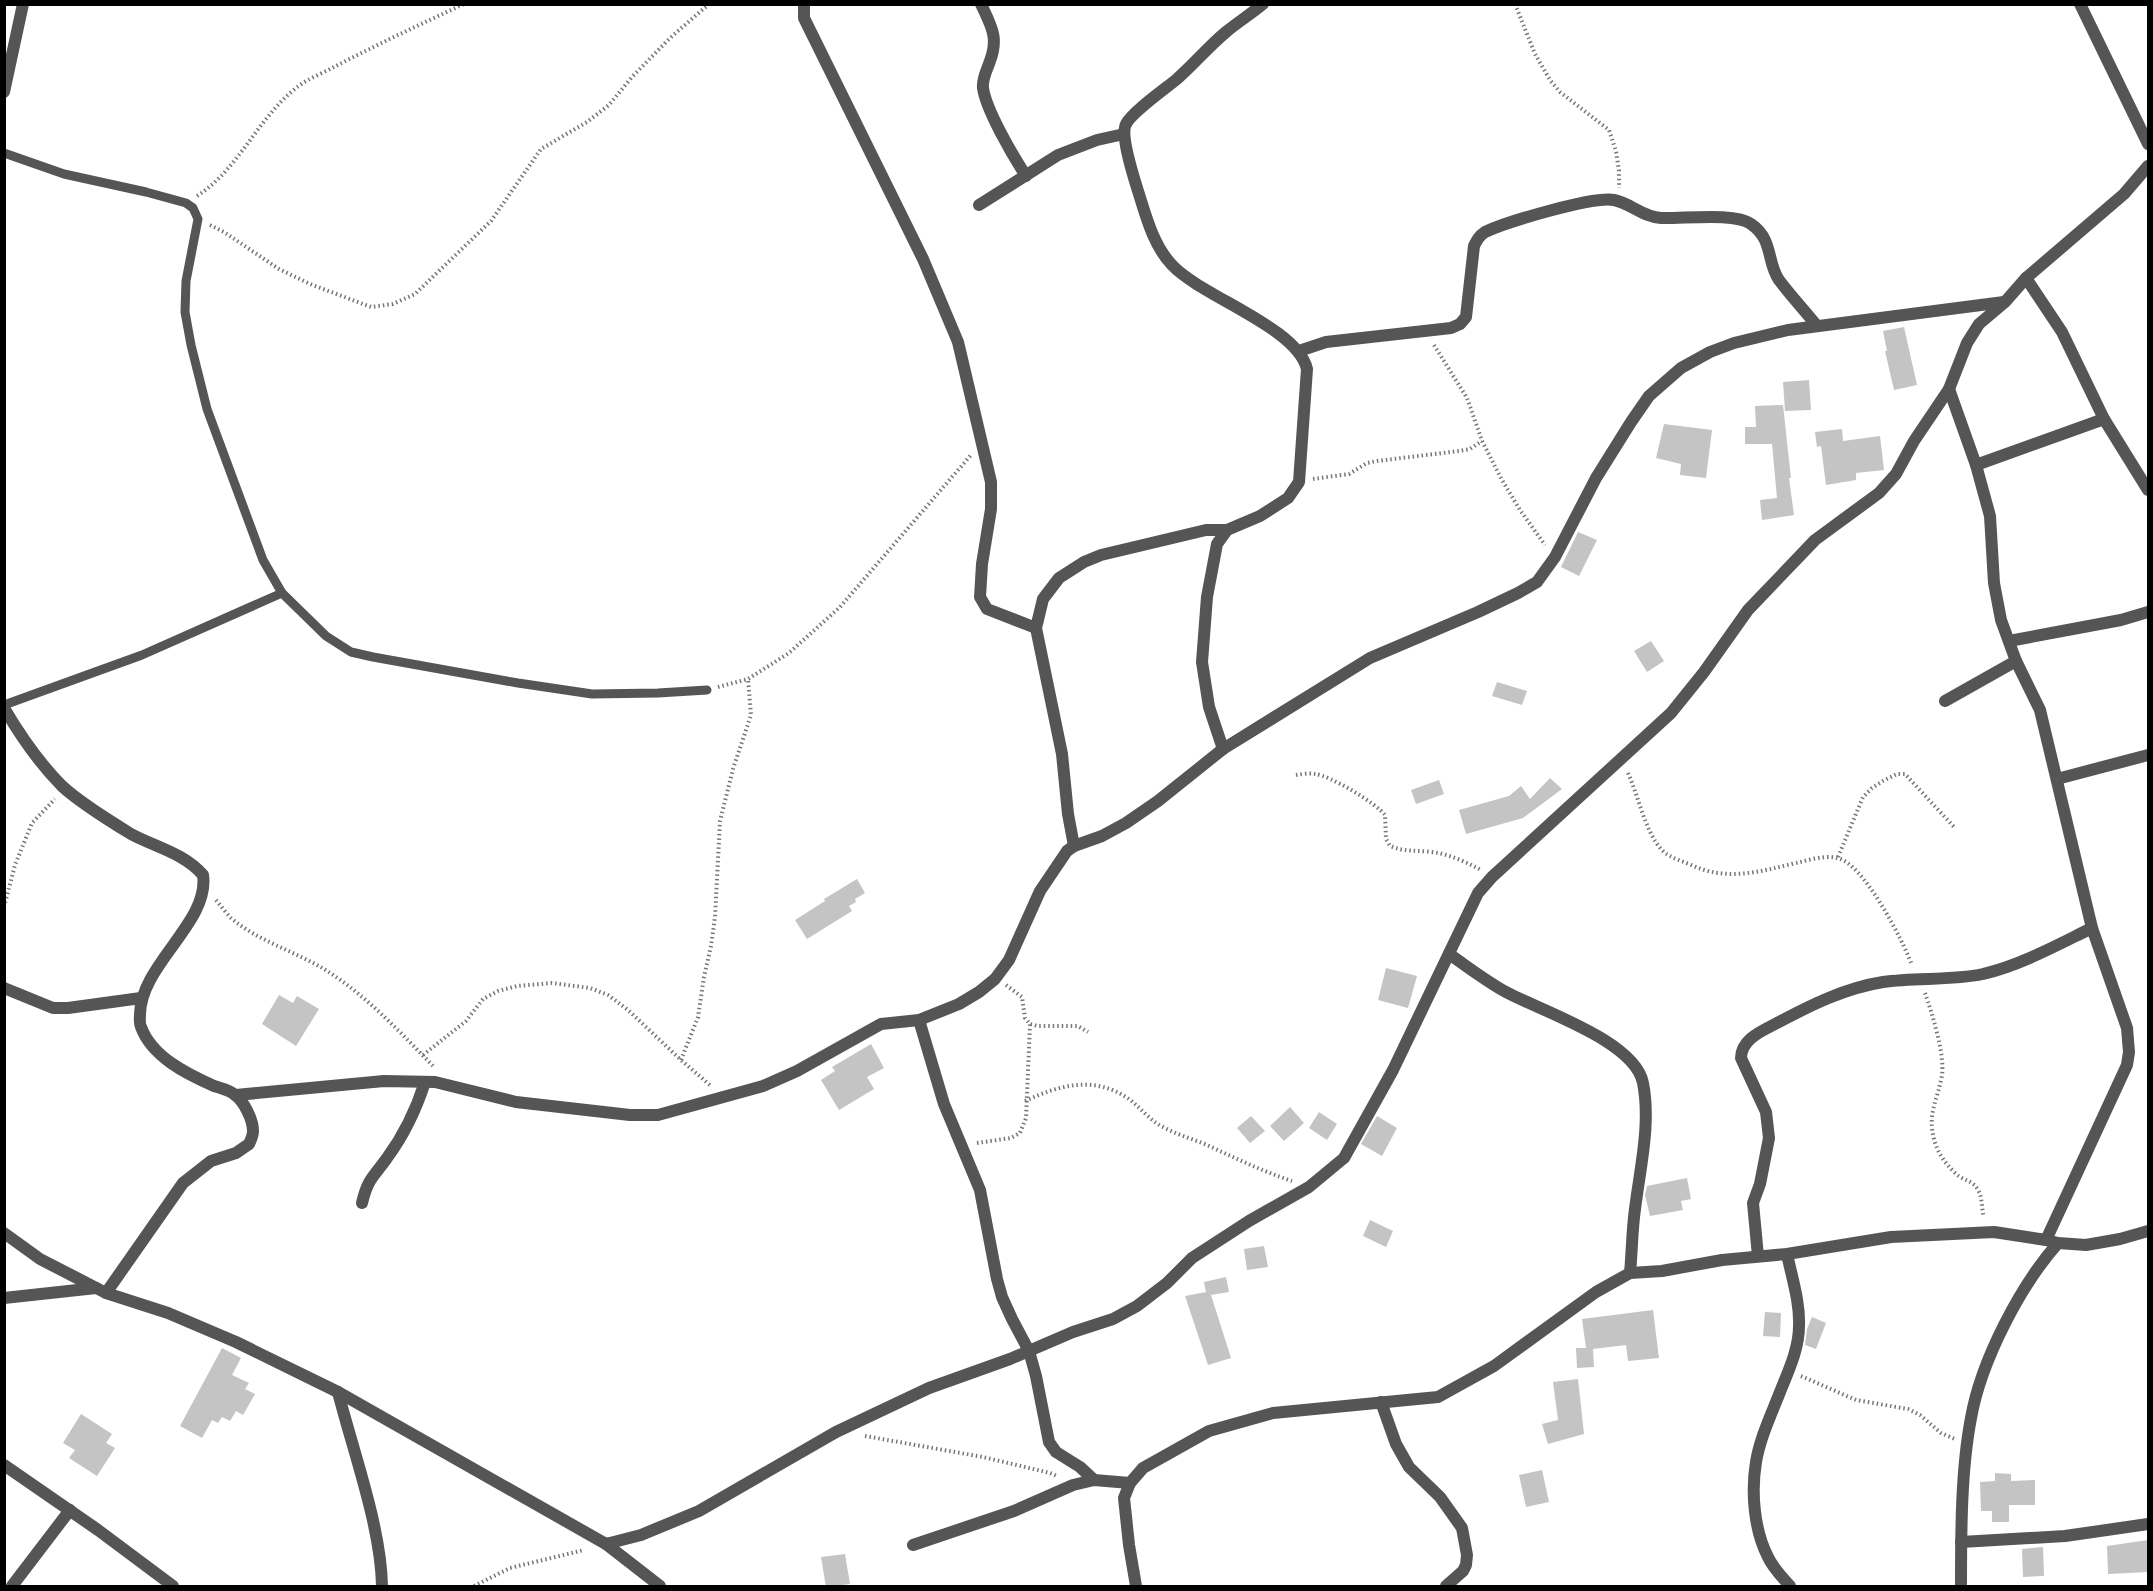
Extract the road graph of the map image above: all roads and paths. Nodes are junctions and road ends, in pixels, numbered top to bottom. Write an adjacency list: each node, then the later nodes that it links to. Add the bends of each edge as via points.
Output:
1 (23, 4): 9 (street)
2 (464, 4): 16 (path, via 296,87 225,173)
3 (709, 4): 18 (path, via 670,38 609,105 541,149 491,221 437,276 415,294 393,304 370,307 310,284)
4 (804, 4): 27 (street, via 804,18 946,310 958,342)
5 (981, 4): 14 (street, via 993,28 994,43 983,90)
6 (1263, 4): 10 (street, via 1134,115 1125,125)
7 (1515, 4): 15 (path, via 1550,80 1609,130 1619,171)
8 (2080, 4): 11 (street)
9 (4, 92)
10 (1124, 134): 14 (street, via 1058,155); 23 (street, via 1134,180 1152,231 1171,264)
11 (2148, 144)
12 (4, 153): 16 (lane, via 64,174)
13 (2148, 166): 19 (street, via 2124,194)
14 (1026, 176): 17 (street)
15 (1616, 200): 21 (street, via 1652,217 1733,218 1750,222 1763,234 1778,278); 22 (street, via 1574,205 1485,232 1474,246 1466,317 1451,328)
16 (186, 203): 18 (lane)
17 (979, 205)
18 (198, 219): 33 (lane, via 186,281 185,312 191,345 207,409 243,509 263,560)
19 (2026, 278): 20 (street); 25 (street, via 2062,332)
20 (2005, 302): 21 (street); 24 (street, via 1979,324 1966,343)
21 (1817, 326): 32 (street, via 1734,342 1680,368 1649,396 1631,422 1596,478)
22 (1421, 332): 23 (street, via 1326,342); 26 (path, via 1436,346 1467,398)
23 (1299, 351): 29 (street, via 1306,369)
24 (1949, 389): 28 (street); 44 (street, via 1896,474 1879,493 1815,540 1748,610 1671,713)
25 (2104, 419): 28 (street); 30 (street)
26 (1482, 441): 29 (path, via 1470,449 1377,461 1349,474); 32 (path, via 1520,510)
27 (981, 443): 35 (street, via 991,482 991,509 980,597 987,609); 38 (path, via 840,607 789,653)
28 (1976, 465): 36 (street, via 1990,516 1994,583)
29 (1299, 482): 31 (street, via 1288,498)
30 (2148, 490)
31 (1227, 530): 35 (street, via 1206,530 1084,562 1059,578 1043,599); 42 (street, via 1217,544 1212,566 1202,662 1209,707)
32 (1555, 557): 42 (street, via 1537,582 1518,593 1370,658)
33 (282, 593): 39 (lane, via 326,636 351,651 373,657 592,694); 41 (lane, via 142,655)
34 (2148, 612): 36 (street)
35 (1036, 628): 49 (street, via 1062,754)
36 (2009, 641): 37 (street)
37 (2016, 661): 40 (street); 46 (street, via 2040,710)
38 (748, 679): 39 (path); 64 (path, via 751,716 720,821 711,946 698,1017)
39 (707, 690)
40 (1945, 701)
41 (4, 707): 47 (street, via 15,727)
42 (1223, 748): 49 (street, via 1126,823)
43 (2148, 755): 46 (street)
44 (1621, 759): 50 (path, via 1656,842 1665,853 1700,870 1727,875); 51 (street)
45 (1296, 775): 51 (path, via 1327,777 1373,803 1385,815 1390,846 1447,855)
46 (2057, 779): 54 (street)
47 (65, 789): 52 (street, via 131,834 186,860 203,875); 53 (path, via 32,823)
48 (1955, 828): 50 (path, via 1905,774 1897,774 1863,797)
49 (1074, 846): 56 (street, via 1060,858 1040,891 1009,960)
50 (1838, 858): 57 (path, via 1849,863 1878,899)
51 (1492, 877): 55 (street, via 1478,892)
52 (204, 887): 59 (street, via 196,911); 63 (path, via 231,918 323,968 353,989)
53 (4, 907)
54 (2092, 928): 57 (street, via 1999,969 1955,978); 76 (street, via 2127,1028 2128,1059)
55 (1449, 954): 71 (street, via 1393,1070 1344,1158); 80 (street, via 1504,991 1611,1044 1632,1061 1643,1080 1646,1109)
56 (995, 979): 60 (street, via 959,1004); 61 (path, via 1014,988 1022,997)
57 (1917, 979): 74 (path, via 1930,1010 1941,1064 1932,1113 1934,1140 1951,1168 1980,1192 1984,1219); 79 (street, via 1865,986 1830,997 1745,1043 1741,1058 1767,1112 1769,1138 1753,1203)
58 (4, 988): 59 (street, via 53,1008)
59 (141, 998): 67 (street, via 140,1026 151,1046 195,1077)
60 (919, 1020): 68 (street, via 881,1024 797,1071 763,1086); 70 (street, via 944,1104)
61 (1029, 1024): 62 (path, via 1078,1026); 69 (path)
62 (1088, 1032)
63 (423, 1055): 64 (path, via 466,1021 483,999 517,986 552,983 590,988 608,995); 66 (path)
64 (681, 1060): 68 (path)
65 (425, 1082): 66 (street); 67 (street, via 384,1081); 72 (street, via 416,1110 367,1183)
66 (452, 1085): 68 (street, via 516,1102 630,1115 658,1115)
67 (236, 1095): 81 (street, via 249,1113 253,1131 249,1144 211,1161 183,1183)
68 (724, 1096)
69 (1025, 1101): 70 (path, via 1026,1118 1020,1133 994,1142); 71 (path, via 1067,1085 1106,1087 1131,1101 1161,1127 1262,1171)
70 (961, 1144): 83 (street, via 980,1190 1002,1297)
71 (1310, 1187): 83 (street, via 1192,1258 1137,1306)
72 (362, 1203)
73 (2148, 1231): 77 (street, via 2086,1245)
74 (1994, 1232): 76 (street); 78 (street, via 1891,1238)
75 (4, 1233): 81 (street, via 40,1259)
76 (2046, 1240): 77 (street)
77 (2058, 1243): 88 (street, via 2028,1283 1994,1348 1977,1391)
78 (1787, 1254): 79 (street); 84 (street, via 1800,1327)
79 (1758, 1256): 80 (street)
80 (1630, 1273): 86 (street, via 1596,1292 1494,1366 1438,1397)
81 (102, 1291): 82 (street); 85 (street, via 168,1313)
82 (4, 1298)
83 (1029, 1351): 87 (street, via 929,1388); 90 (street, via 1049,1442 1056,1452)
84 (1788, 1370): 88 (path, via 1856,1400 1908,1410 1941,1433); 105 (street, via 1761,1443 1755,1482 1761,1537 1768,1557)
85 (338, 1392): 96 (street); 100 (street, via 368,1502 382,1567)
86 (1381, 1402): 91 (street, via 1273,1413 1209,1431 1143,1468); 104 (street, via 1409,1467 1440,1497 1462,1528 1466,1565)
87 (836, 1432): 92 (path, via 983,1457 1050,1473); 96 (street, via 699,1511 641,1535)
88 (1967, 1444): 95 (street)
89 (4, 1465): 93 (street)
90 (1094, 1479): 91 (street); 92 (street)
91 (1130, 1483): 103 (street, via 1124,1498)
92 (1073, 1485): 97 (street, via 1014,1511)
93 (70, 1510): 98 (street); 99 (street)
94 (2148, 1524): 95 (street, via 2065,1536)
95 (1961, 1542): 106 (street)
96 (606, 1544): 101 (path, via 510,1568); 102 (street)
97 (913, 1545)
98 (12, 1587)
99 (173, 1587)
100 (382, 1587)
101 (474, 1587)
102 (660, 1587)
103 (1136, 1587)
104 (1446, 1587)
105 (1790, 1587)
106 (1961, 1587)

